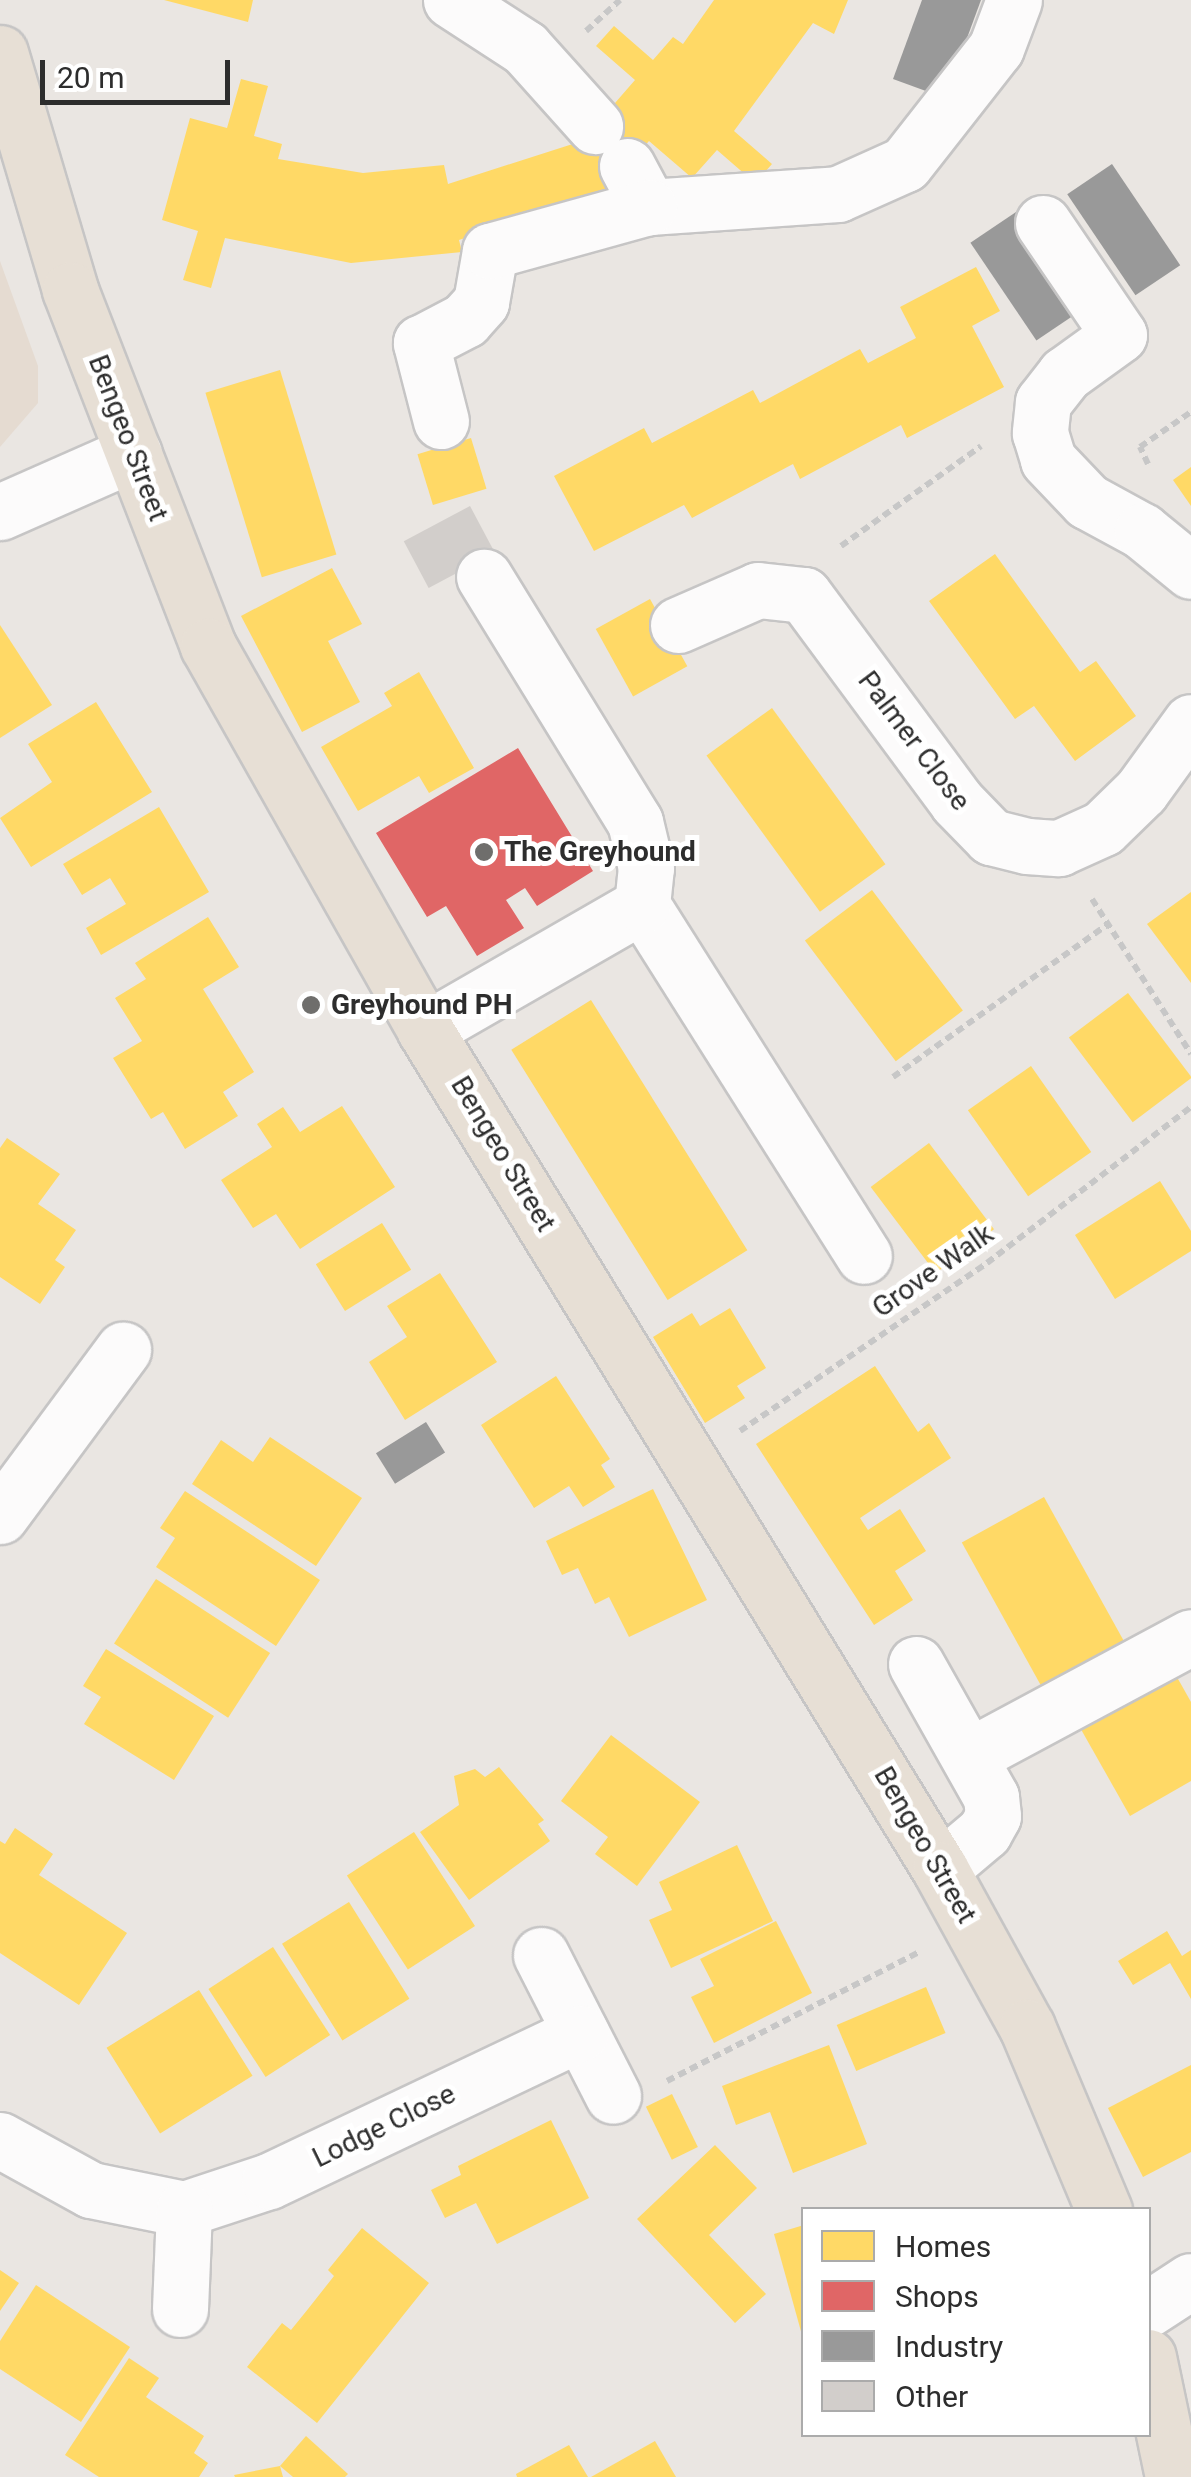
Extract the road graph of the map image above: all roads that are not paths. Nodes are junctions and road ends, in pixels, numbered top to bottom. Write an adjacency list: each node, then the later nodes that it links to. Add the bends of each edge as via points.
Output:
1 (451, 0): 4 (street, via 525,48)
2 (1014, 0): 4 (street, via 996,48 905,164 838,194)
3 (0, 53): 7 (main road, Bengeo Street, via 56,248)
4 (624, 167): 6 (street, via 490,252 481,302 465,320 420,343)
5 (1043, 223): 9 (street, via 1119,335 1065,374 1043,402 1040,433 1061,480)
6 (441, 421)
7 (134, 453): 8 (street); 14 (main road, Bengeo Street, via 208,646)
8 (0, 512)
9 (1191, 572)
10 (484, 577): 13 (street, via 635,822 646,868)
11 (678, 625): 12 (street, Palmer Close, via 758,590 804,595 991,836 1059,848 1103,828)
12 (1191, 722)
13 (642, 905): 14 (street); 15 (street)
14 (425, 1030): 21 (main road, Bengeo Street)
15 (864, 1256)
16 (122, 1350): 17 (street)
17 (0, 1516)
18 (1191, 1637): 20 (street)
19 (916, 1664): 20 (street)
20 (973, 1754): 21 (street, via 993,1816 984,1832)
21 (940, 1868): 26 (main road, Bengeo Street, via 1050,2076)
22 (541, 1955): 23 (street)
23 (581, 2034): 24 (street); 27 (street, Lodge Close, via 270,2181)
24 (613, 2096)
25 (0, 2140): 27 (street, Lodge Close, via 91,2190)
26 (1103, 2207)
27 (184, 2209): 30 (street)
28 (1191, 2281): 29 (street)
29 (1151, 2308)
30 (180, 2309)
31 (1151, 2371): 32 (main road)
32 (1173, 2477)

